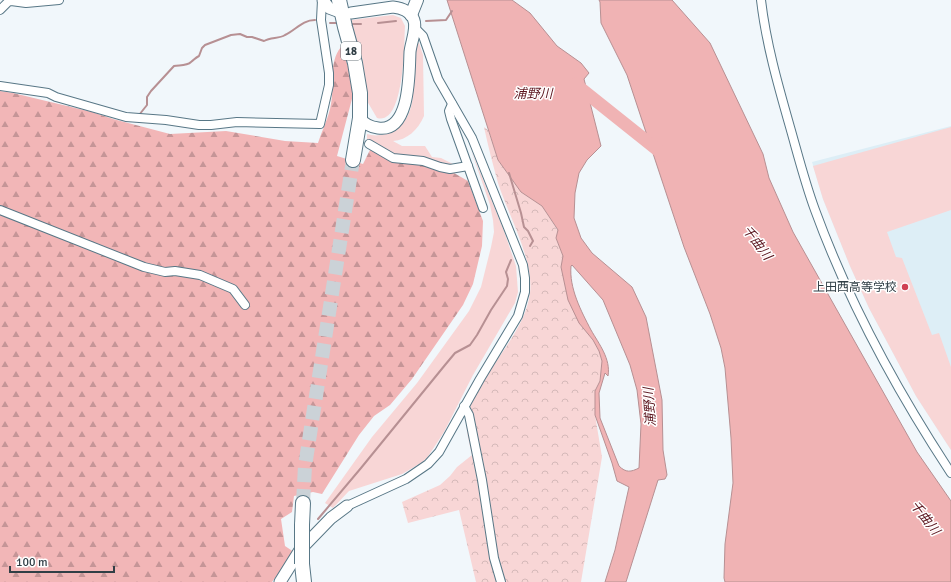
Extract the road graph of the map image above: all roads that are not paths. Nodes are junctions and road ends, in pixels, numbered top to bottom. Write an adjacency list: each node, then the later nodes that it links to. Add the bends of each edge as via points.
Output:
1 (59, 0): 6 (street, via 26,3 11,1)
2 (322, 0): 5 (street, via 329,8); 10 (street, via 321,20 329,85 320,124 237,122 199,125 126,117 48,93)
3 (417, 0): 8 (main road)
4 (761, 0): 21 (street, via 770,54 784,105 813,203 832,254 865,326 904,398)
5 (338, 6): 12 (highway, 18, via 359,83)
6 (0, 10)
7 (351, 13): 8 (street, via 393,7 403,9)
8 (411, 15): 9 (street)
9 (415, 28): 11 (street, via 423,36 438,79); 13 (street, via 402,112 393,124 386,128)
10 (0, 86)
11 (452, 104): 16 (street, via 450,115); 20 (street, via 472,138 518,251 525,278 525,292 518,316)
12 (360, 118): 13 (street, via 363,123); 14 (highway, 18)
13 (375, 128): 14 (street, via 360,134)
14 (363, 141): 15 (highway, 18); 16 (street, via 393,158 422,161 450,169)
15 (353, 160)
16 (468, 166): 17 (street)
17 (483, 208)
18 (0, 210): 19 (street, via 144,266 165,272 200,275 233,289)
19 (245, 305)
20 (464, 406): 23 (street, via 443,446 428,464 406,479); 26 (street, via 469,415 494,558)
21 (951, 473)
22 (303, 503): 25 (highway, bridge)
23 (347, 506): 24 (street, via 330,518 300,550)
24 (280, 582)
25 (304, 582)
26 (501, 582)

